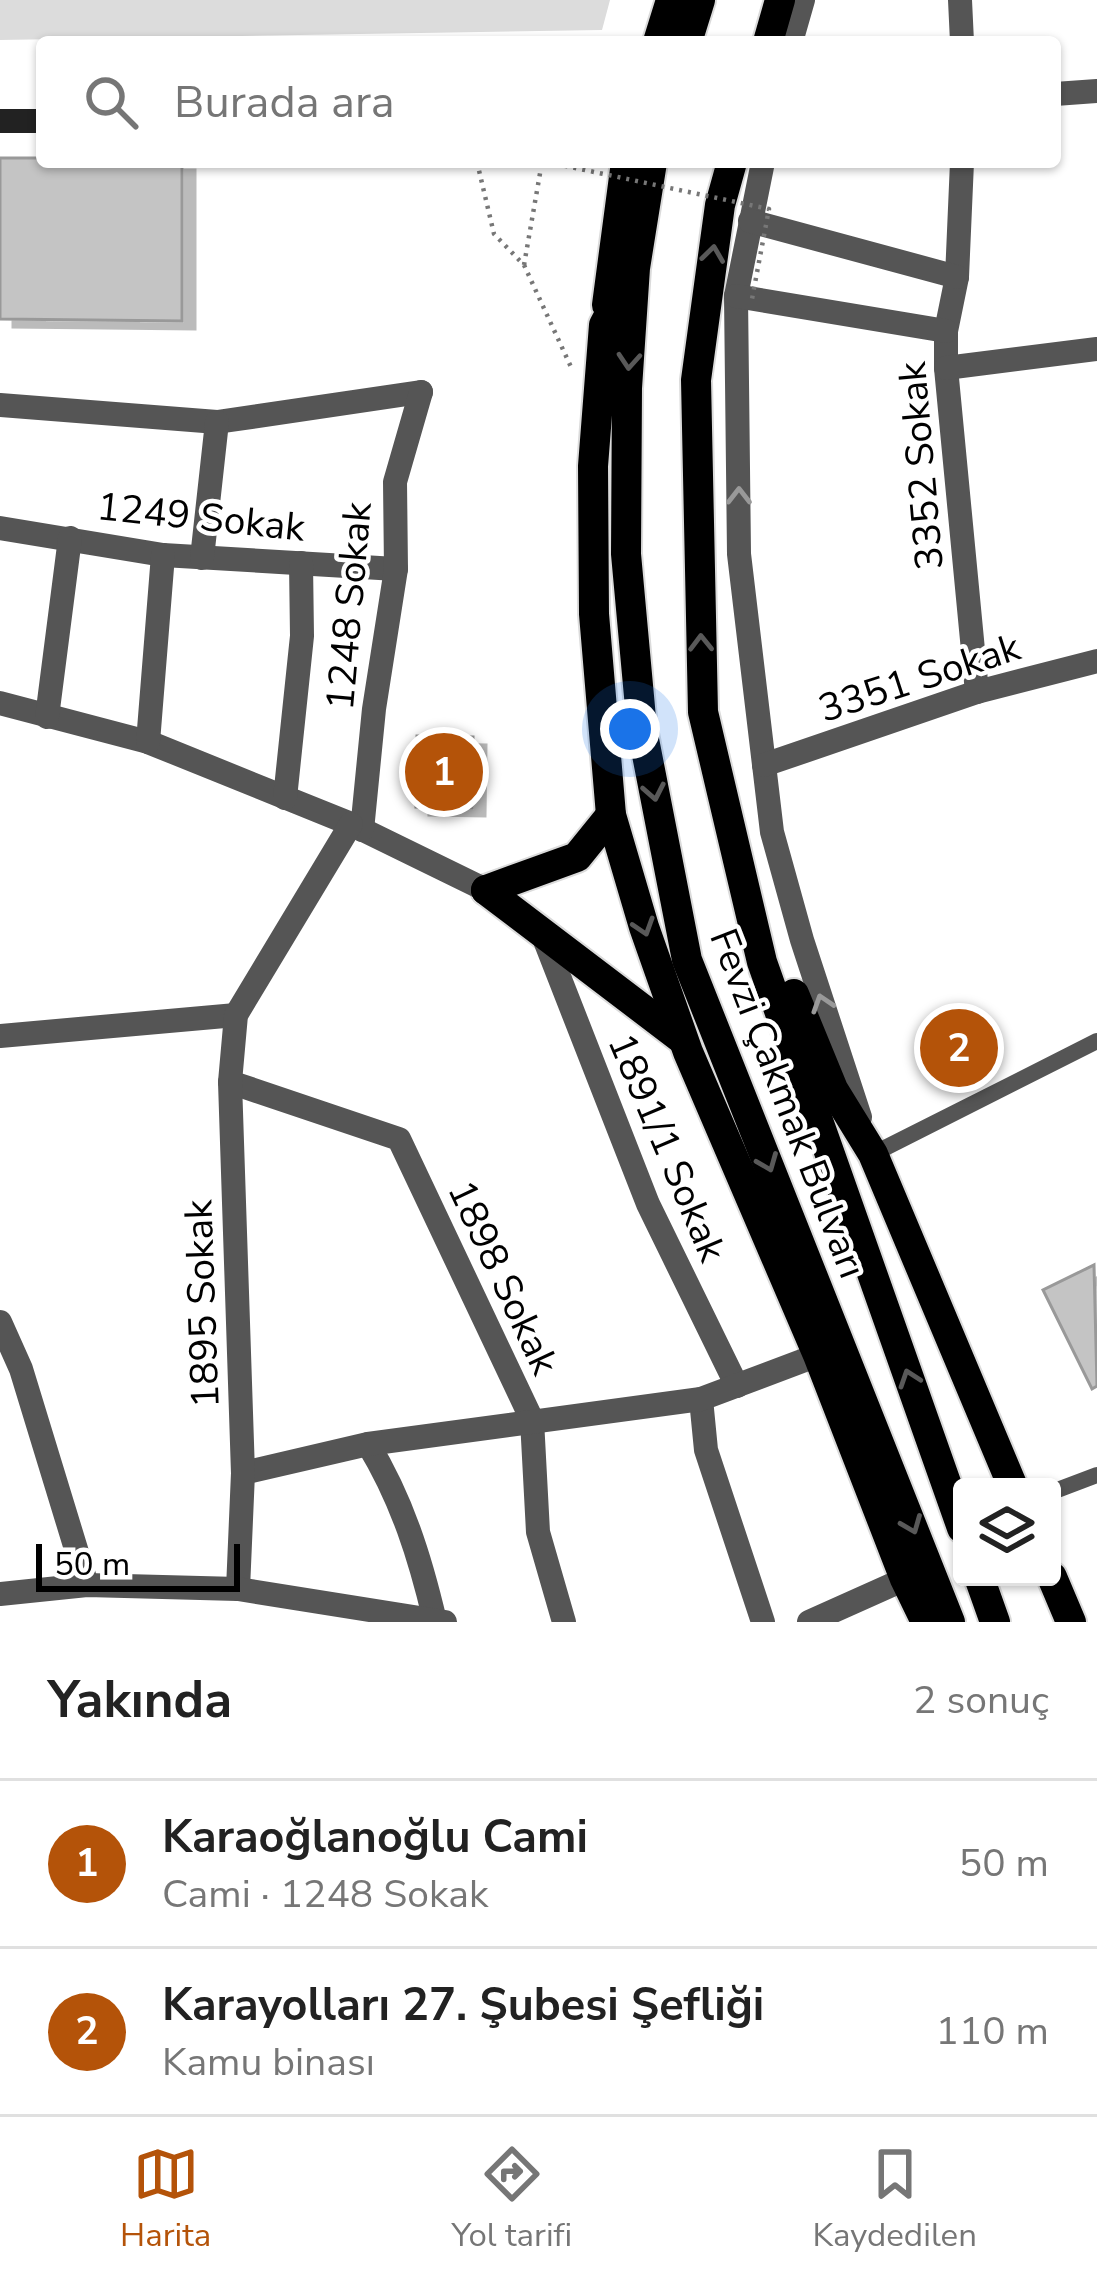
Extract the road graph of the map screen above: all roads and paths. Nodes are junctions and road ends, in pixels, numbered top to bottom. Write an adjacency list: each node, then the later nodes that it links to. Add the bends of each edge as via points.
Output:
1 (671, 0): 6 (main road)
2 (700, 0): 7 (main road)
3 (780, 0): 8 (main road)
4 (803, 0): 9 (street)
5 (960, 0): 10 (street)
6 (660, 36)
7 (688, 36)
8 (769, 36)
9 (793, 36)
10 (962, 36)
11 (1097, 91): 12 (street)
12 (1061, 94)
13 (0, 121): 14 (main road)
14 (36, 122)
15 (478, 168): 24 (path, via 494,234)
16 (543, 168): 24 (path)
17 (573, 168): 27 (path, bridge, via 769,209)
18 (625, 168): 28 (main road)
19 (651, 168): 25 (main road, Fevzi Çakmak Bulvarı)
20 (730, 168): 50 (main road, Fevzi Çakmak Bulvarı, one-way to 20, via 703,712 696,380)
21 (762, 168): 23 (street)
22 (962, 168): 26 (street, 3352 Sokak)
23 (750, 221): 26 (street); 27 (street)
24 (524, 265): 33 (path)
25 (635, 268): 28 (main road); 82 (main road, Fevzi Çakmak Bulvarı, one-way to 82, via 626,554 642,729 687,960)
26 (958, 277): 29 (street, 3352 Sokak)
27 (744, 298): 29 (street); 46 (street, one-way to 27, via 739,554)
28 (604, 325): 33 (main road)
29 (946, 331): 31 (street, 3352 Sokak)
30 (1097, 349): 31 (street)
31 (946, 368): 42 (street, 3352 Sokak)
32 (0, 405): 34 (street)
33 (597, 421): 48 (main road, via 594,614)
34 (217, 422): 38 (street); 40 (street, 1248 Sokak, via 421,392 395,482)
35 (0, 528): 36 (street, 1249 Sokak)
36 (70, 538): 37 (street, 1249 Sokak); 44 (street)
37 (163, 555): 38 (street, 1249 Sokak); 45 (street)
38 (202, 558): 39 (street, 1249 Sokak)
39 (301, 563): 40 (street, 1249 Sokak); 47 (street)
40 (396, 569): 49 (street, 1248 Sokak)
41 (1097, 661): 42 (street, 3351 Sokak)
42 (976, 692): 46 (street, 3351 Sokak)
43 (0, 703): 44 (street)
44 (47, 717): 45 (street)
45 (148, 742): 47 (street)
46 (764, 765): 58 (street, one-way to 46, via 802,940 772,832)
47 (285, 798): 49 (street)
48 (611, 815): 51 (main road, via 577,857); 56 (main road, one-way to 56)
49 (357, 827): 51 (street); 53 (street)
50 (733, 838): 58 (main road, via 833,1088); 69 (main road, Fevzi Çakmak Bulvarı, one-way to 50, via 762,962)
51 (486, 890): 52 (main road)
52 (542, 933): 56 (main road); 61 (street, 1891/1 Sokak, via 648,1204)
53 (236, 1016): 54 (street); 57 (street, 1895 Sokak)
54 (0, 1036)
55 (1097, 1041): 58 (lane)
56 (685, 1042): 60 (main road)
57 (230, 1082): 63 (street, 1898 Sokak, via 399,1139); 65 (street, 1895 Sokak)
58 (873, 1154): 67 (main road)
59 (0, 1322): 71 (street, via 22,1369)
60 (818, 1355): 61 (street); 70 (main road)
61 (737, 1386): 62 (street)
62 (701, 1399): 63 (street); 79 (street, via 706,1450)
63 (532, 1420): 64 (street); 78 (street, 1898 Sokak, via 538,1532)
64 (368, 1444): 65 (street); 76 (street, via 416,1540)
65 (243, 1473): 74 (street, 1895 Sokak)
66 (1097, 1475): 68 (lane)
67 (1009, 1478)
68 (1061, 1489)
69 (953, 1503)
70 (905, 1579): 80 (street); 81 (main road)
71 (87, 1585): 74 (street); 75 (street)
72 (982, 1586): 83 (main road)
73 (1056, 1586): 84 (main road)
74 (238, 1589): 76 (street)
75 (0, 1594)
76 (435, 1621): 77 (street)
77 (445, 1622)
78 (564, 1622)
79 (763, 1622)
80 (809, 1622)
81 (926, 1622)
82 (950, 1622)
83 (995, 1622)
84 (1071, 1622)

